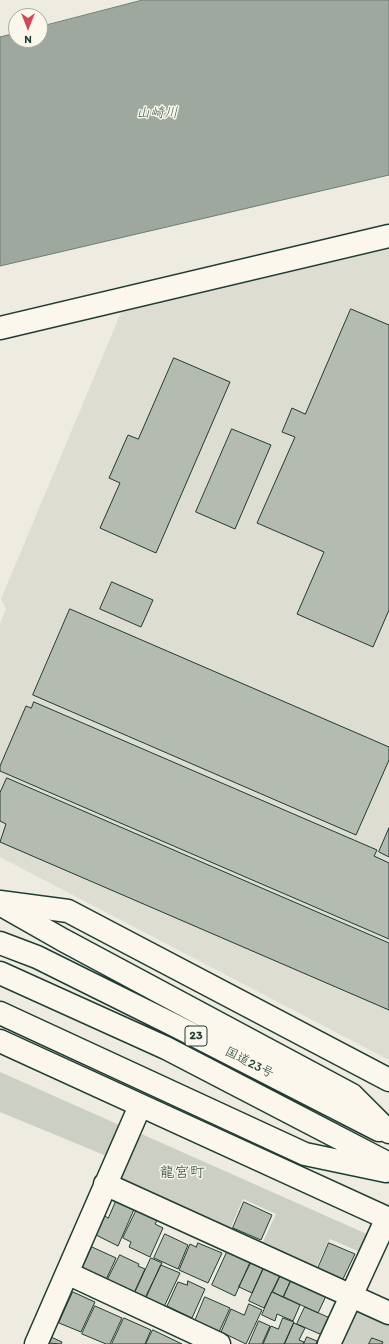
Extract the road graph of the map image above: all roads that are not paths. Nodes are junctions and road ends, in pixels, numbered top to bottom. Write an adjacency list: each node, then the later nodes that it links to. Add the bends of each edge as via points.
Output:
1 (389, 236): 2 (main road)
2 (0, 328)
3 (0, 903): 8 (main road, via 68,911); 10 (main road, via 70,944 352,1095)
4 (0, 943): 11 (main road, 国道23号 / 23, via 37,957)
5 (0, 973): 12 (main road, 国道23号 / 23, via 166,1048)
6 (0, 1013): 13 (main road, via 305,1154)
7 (0, 1041): 9 (main road)
8 (389, 1080)
9 (140, 1106): 14 (main road); 15 (main road)
10 (389, 1132)
11 (389, 1135)
12 (389, 1164)
13 (389, 1172)
14 (105, 1184): 16 (main road); 17 (main road)
15 (388, 1219): 17 (main road)
16 (67, 1273): 19 (main road); 20 (main road)
17 (351, 1296): 18 (main road); 21 (main road)
18 (389, 1314)
19 (36, 1344)
20 (219, 1344)
21 (329, 1344)

